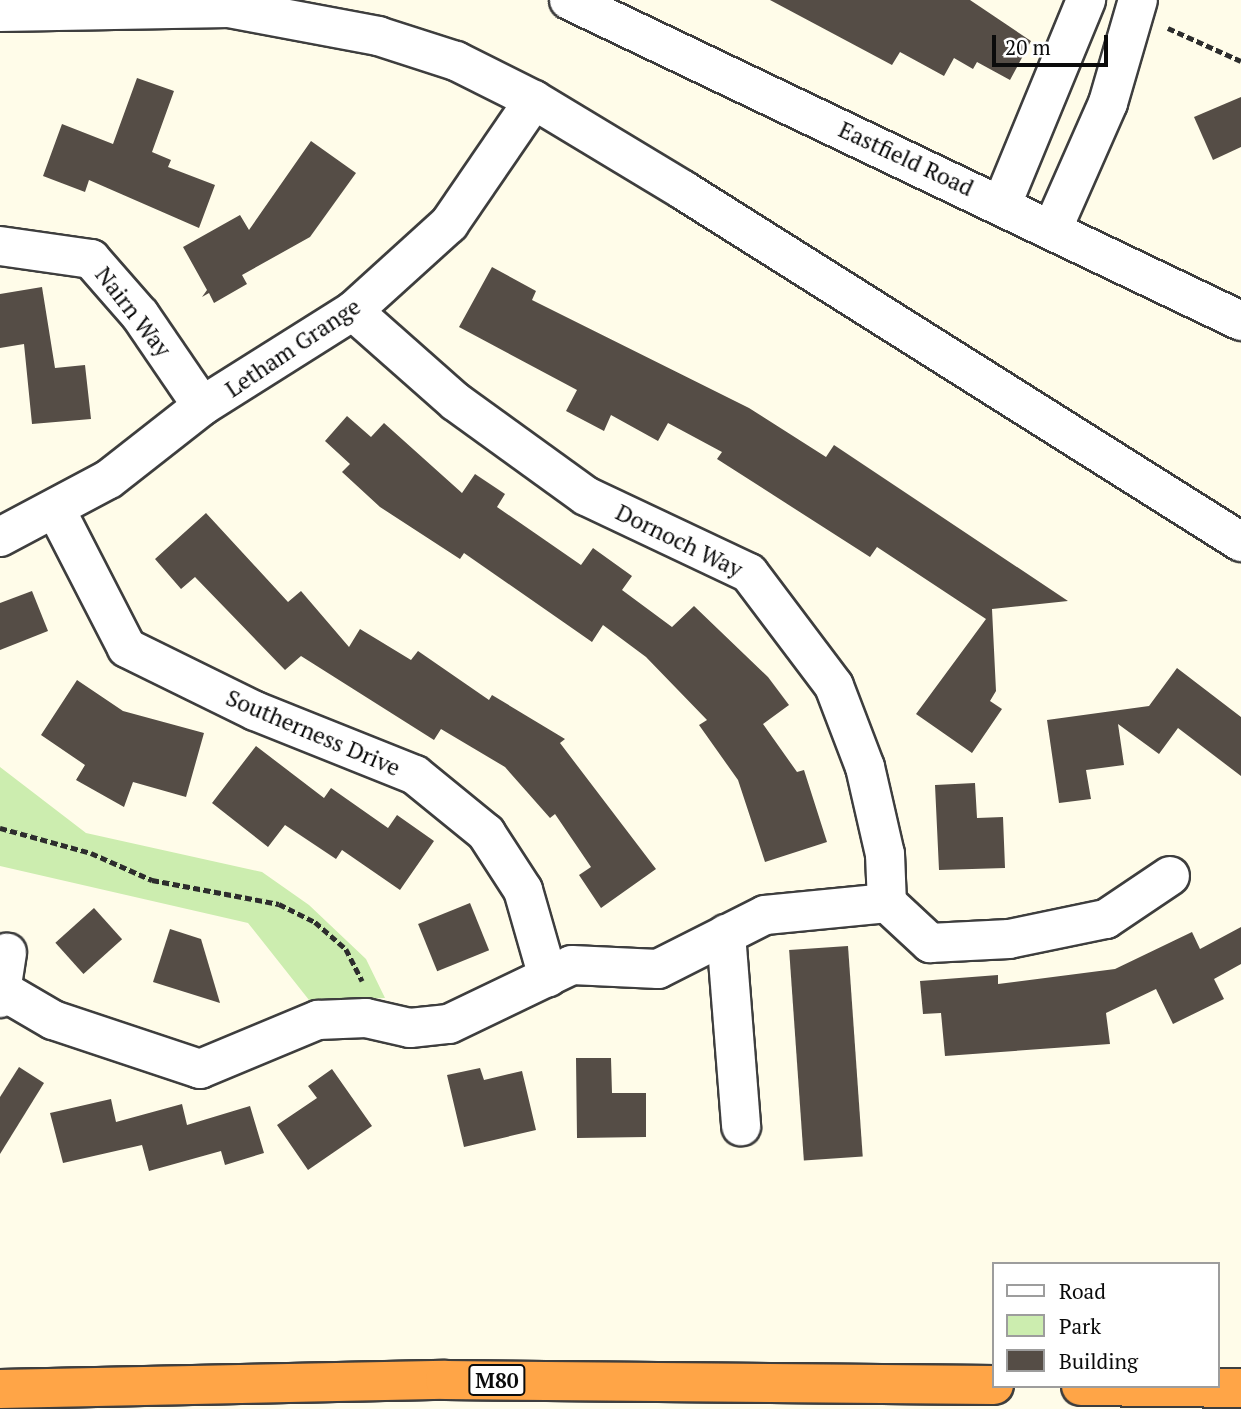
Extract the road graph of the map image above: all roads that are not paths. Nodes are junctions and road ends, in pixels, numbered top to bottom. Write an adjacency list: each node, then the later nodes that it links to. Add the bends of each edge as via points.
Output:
1 (569, 0): 6 (street, Eastfield Road)
2 (1086, 0): 6 (street)
3 (1138, 0): 7 (street, via 1108,103)
4 (0, 12): 5 (street, via 229,8 296,19 378,36 456,61)
5 (534, 100): 9 (street, Letham Grange, via 449,224); 14 (street)
6 (1002, 204): 7 (street, Eastfield Road)
7 (1052, 230): 10 (street, Eastfield Road)
8 (0, 246): 11 (street, Nairn Way, via 91,259 140,315)
9 (353, 311): 11 (street, Letham Grange); 16 (street, Dornoch Way, via 456,402 586,496 749,573 834,687 864,767 885,854)
10 (1241, 321)
11 (202, 406): 12 (street, Letham Grange, via 109,479)
12 (56, 510): 13 (street, Letham Grange); 19 (street, Southerness Drive, via 127,648 255,711 415,775 486,833 523,890)
13 (0, 537)
14 (1241, 542)
15 (1170, 876): 16 (street, via 1106,919 1009,939 930,943)
16 (887, 903): 17 (street, via 765,915)
17 (726, 934): 19 (street, via 658,969 572,965); 21 (street)
18 (7, 953): 20 (street)
19 (548, 976): 20 (street, via 449,1024 410,1028 366,1018 318,1020 200,1069 53,1020)
20 (2, 995)
21 (741, 1126)
22 (992, 1385): 25 (highway, M80, via 445,1380)
23 (1220, 1388): 24 (highway)
24 (1241, 1388)
25 (0, 1389)

